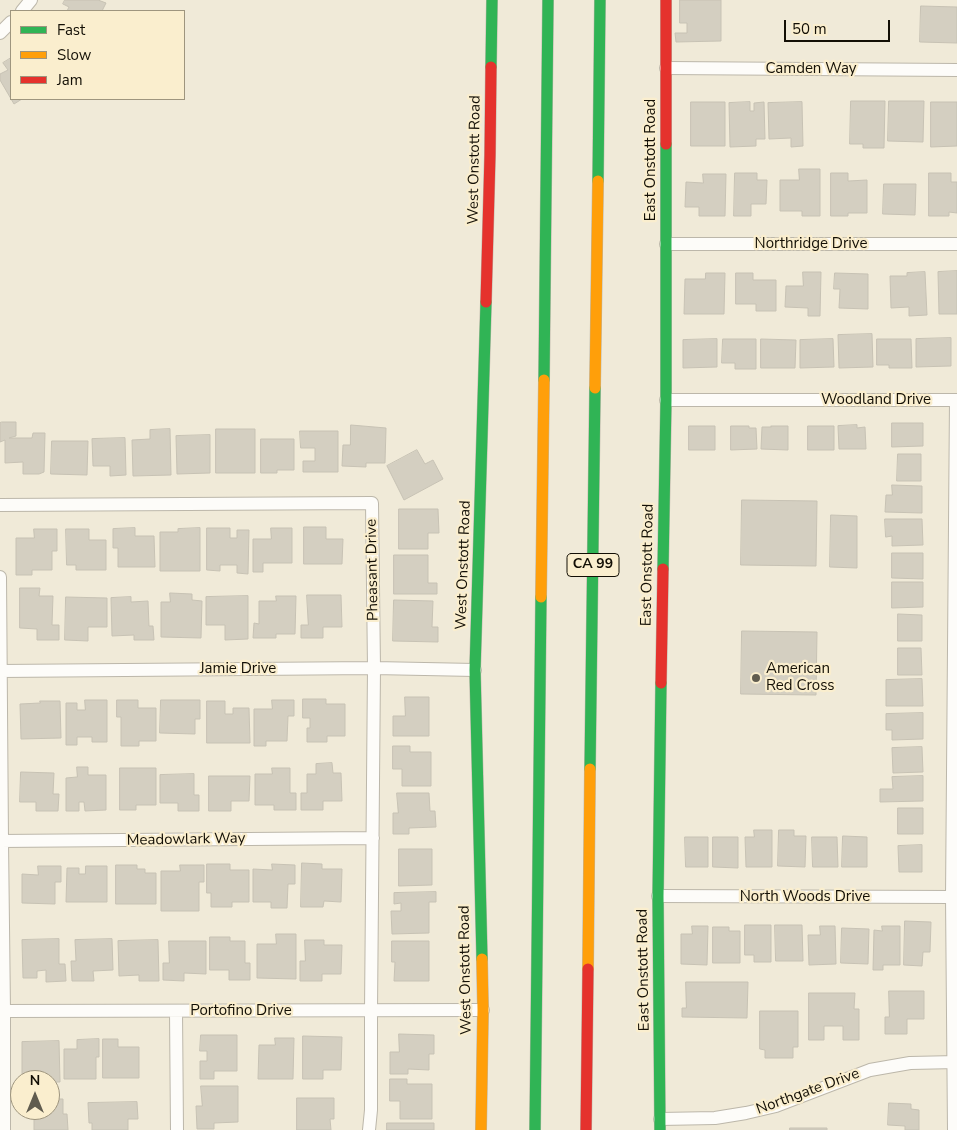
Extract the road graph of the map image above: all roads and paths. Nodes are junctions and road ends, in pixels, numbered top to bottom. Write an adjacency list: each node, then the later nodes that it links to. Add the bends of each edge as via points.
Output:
1 (32, 0): 6 (street)
2 (492, 0): 17 (main road, West Onstott Road)
3 (548, 0): 33 (main road)
4 (600, 0): 34 (main road, CA 99)
5 (666, 0): 9 (main road, East Onstott Road)
6 (23, 10)
7 (10, 23): 8 (street)
8 (0, 33)
9 (666, 68): 10 (street, Camden Way); 11 (main road, East Onstott Road)
10 (957, 70)
11 (666, 244): 12 (street, Northridge Drive); 13 (main road, East Onstott Road)
12 (957, 244)
13 (666, 400): 21 (main road, East Onstott Road); 22 (street, Woodland Drive, via 956,400)
14 (0, 505): 16 (street, Pheasant Drive, via 372,503)
15 (0, 576): 18 (street)
16 (374, 668): 17 (street, Jamie Drive); 18 (street, Jamie Drive); 19 (street, Pheasant Drive)
17 (476, 670): 24 (main road, West Onstott Road)
18 (0, 671): 20 (street)
19 (373, 838): 20 (street, Meadowlark Way); 23 (street, Pheasant Drive)
20 (1, 842): 25 (street)
21 (658, 896): 22 (street, North Woods Drive); 28 (main road, East Onstott Road)
22 (952, 897): 27 (street, Woodland Drive)
23 (371, 1010): 24 (street, Portofino Drive); 26 (street, Portofino Drive); 31 (street, Pheasant Drive)
24 (483, 1010): 32 (main road, West Onstott Road)
25 (2, 1011): 26 (street, Portofino Drive); 29 (street)
26 (176, 1011): 30 (street)
27 (955, 1062): 28 (street, Northgate Drive, via 910,1063 870,1070 776,1106); 35 (street, Woodland Drive)
28 (660, 1125)
29 (4, 1130)
30 (177, 1130)
31 (369, 1130)
32 (481, 1130)
33 (535, 1130)
34 (586, 1130)
35 (954, 1130)

